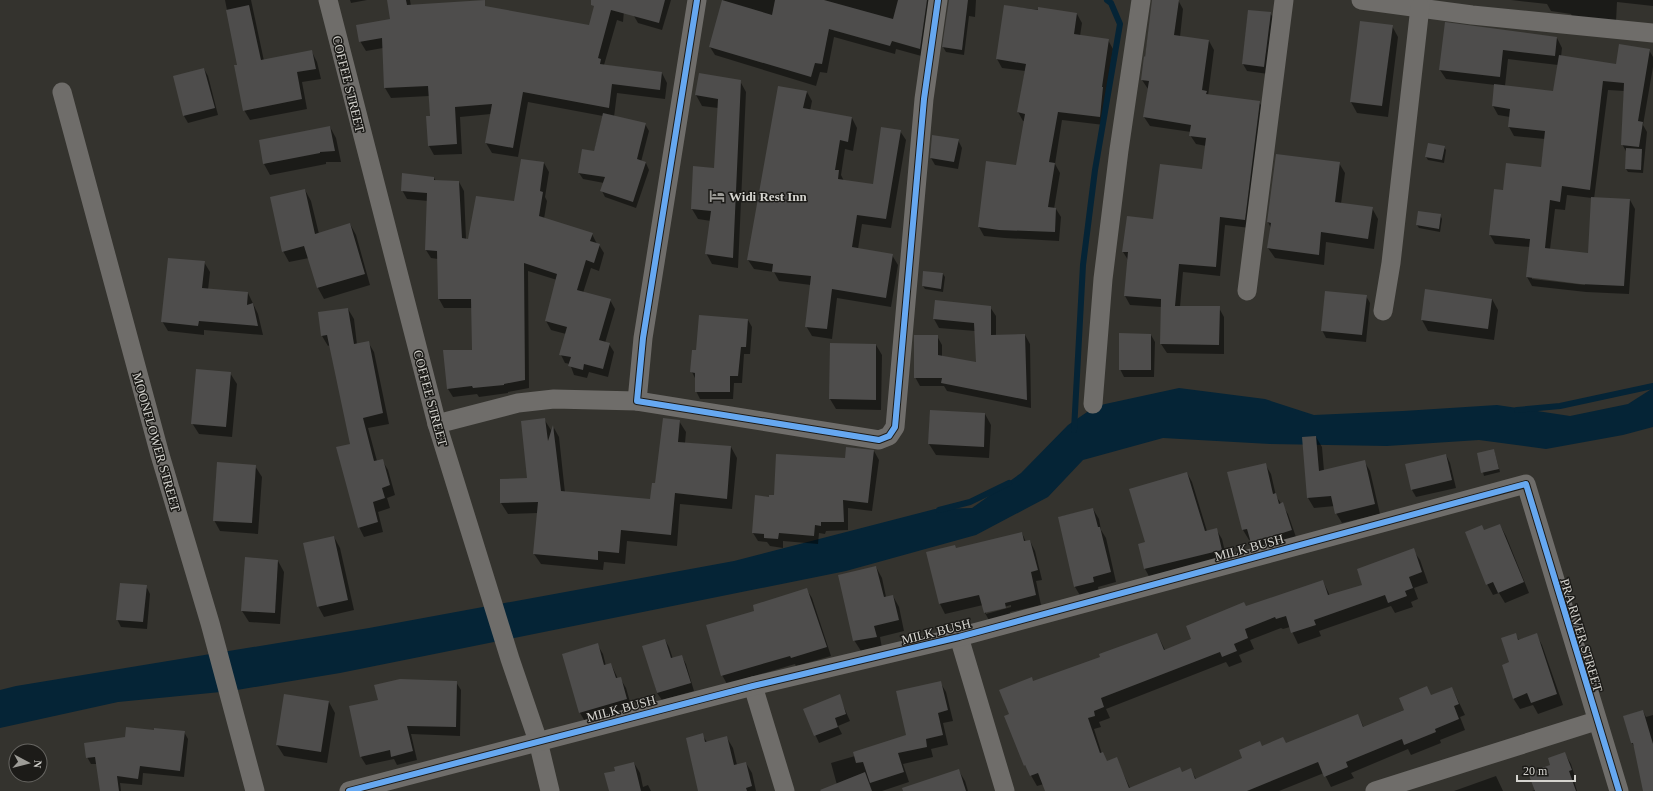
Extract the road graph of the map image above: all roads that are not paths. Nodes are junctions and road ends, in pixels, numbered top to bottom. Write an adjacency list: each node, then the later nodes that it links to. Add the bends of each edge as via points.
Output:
1 (328, 0): 14 (street, COFFEE STREET)
2 (697, 0): 12 (street, via 643,338)
3 (938, 0): 12 (street, via 924,98 895,427 889,436 879,440)
4 (1141, 0): 13 (street, via 1103,279)
5 (1284, 0): 10 (street)
6 (1361, 0): 7 (street)
7 (1420, 7): 8 (street, via 1472,15); 11 (street, via 1391,263)
8 (1653, 33)
9 (62, 92): 20 (street, MOONFLOWER STREET, via 160,455)
10 (1247, 291)
11 (1383, 311)
12 (637, 401): 14 (street, via 554,399 518,403)
13 (1093, 404)
14 (437, 424): 19 (street, COFFEE STREET)
15 (1526, 484): 16 (street, MILK BUSH); 18 (street, PRA RIVER STREET)
16 (959, 637): 17 (street, MILK BUSH); 24 (street)
17 (754, 686): 19 (street, MILK BUSH); 23 (street)
18 (1596, 721): 25 (street); 26 (street, PRA RIVER STREET)
19 (538, 741): 21 (street, MILK BUSH); 22 (street, COFFEE STREET)
20 (256, 791)
21 (349, 791)
22 (550, 791)
23 (785, 791)
24 (1005, 791)
25 (1374, 791)
26 (1619, 791)

